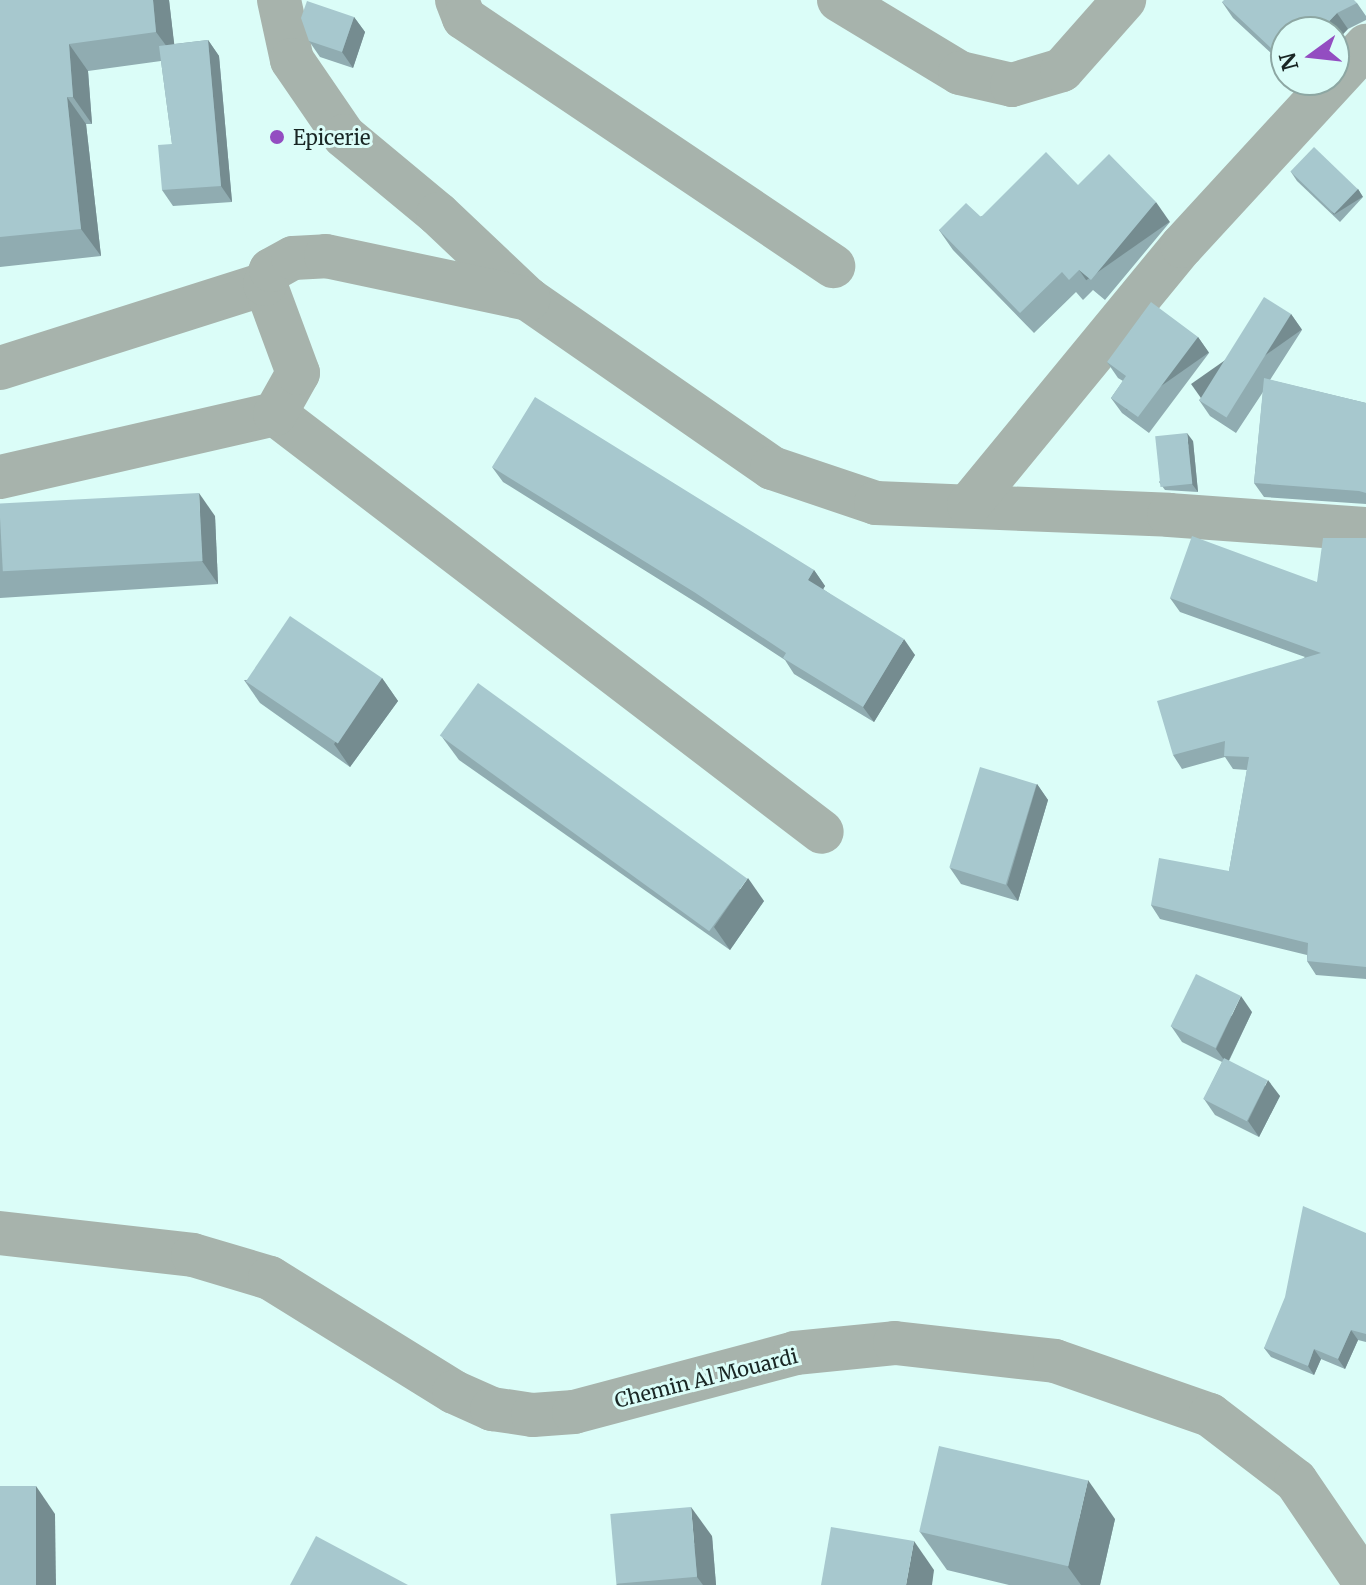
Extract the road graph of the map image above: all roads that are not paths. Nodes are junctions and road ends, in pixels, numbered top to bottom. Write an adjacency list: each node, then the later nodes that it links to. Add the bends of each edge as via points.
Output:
1 (279, 0): 8 (street, via 292,60 344,136)
2 (457, 0): 6 (street, via 464,18)
3 (839, 0): 4 (street, via 960,73 1012,85 1062,70)
4 (1124, 0)
5 (1366, 46): 12 (street, via 1182,246)
6 (833, 266)
7 (265, 284): 8 (street, via 271,270 293,258 326,256); 9 (street); 10 (street, via 298,373)
8 (528, 299): 12 (street, via 772,468 876,503)
9 (0, 368)
10 (275, 414): 11 (street); 14 (street)
11 (0, 477)
12 (969, 505): 13 (street)
13 (1366, 529)
14 (822, 832)
15 (0, 1233): 16 (street, Chemin Al Mouardi, via 193,1255 270,1278 454,1392 492,1409 533,1415 574,1412 795,1353 895,1343 1055,1361 1210,1415 1296,1481)
16 (1366, 1584)

